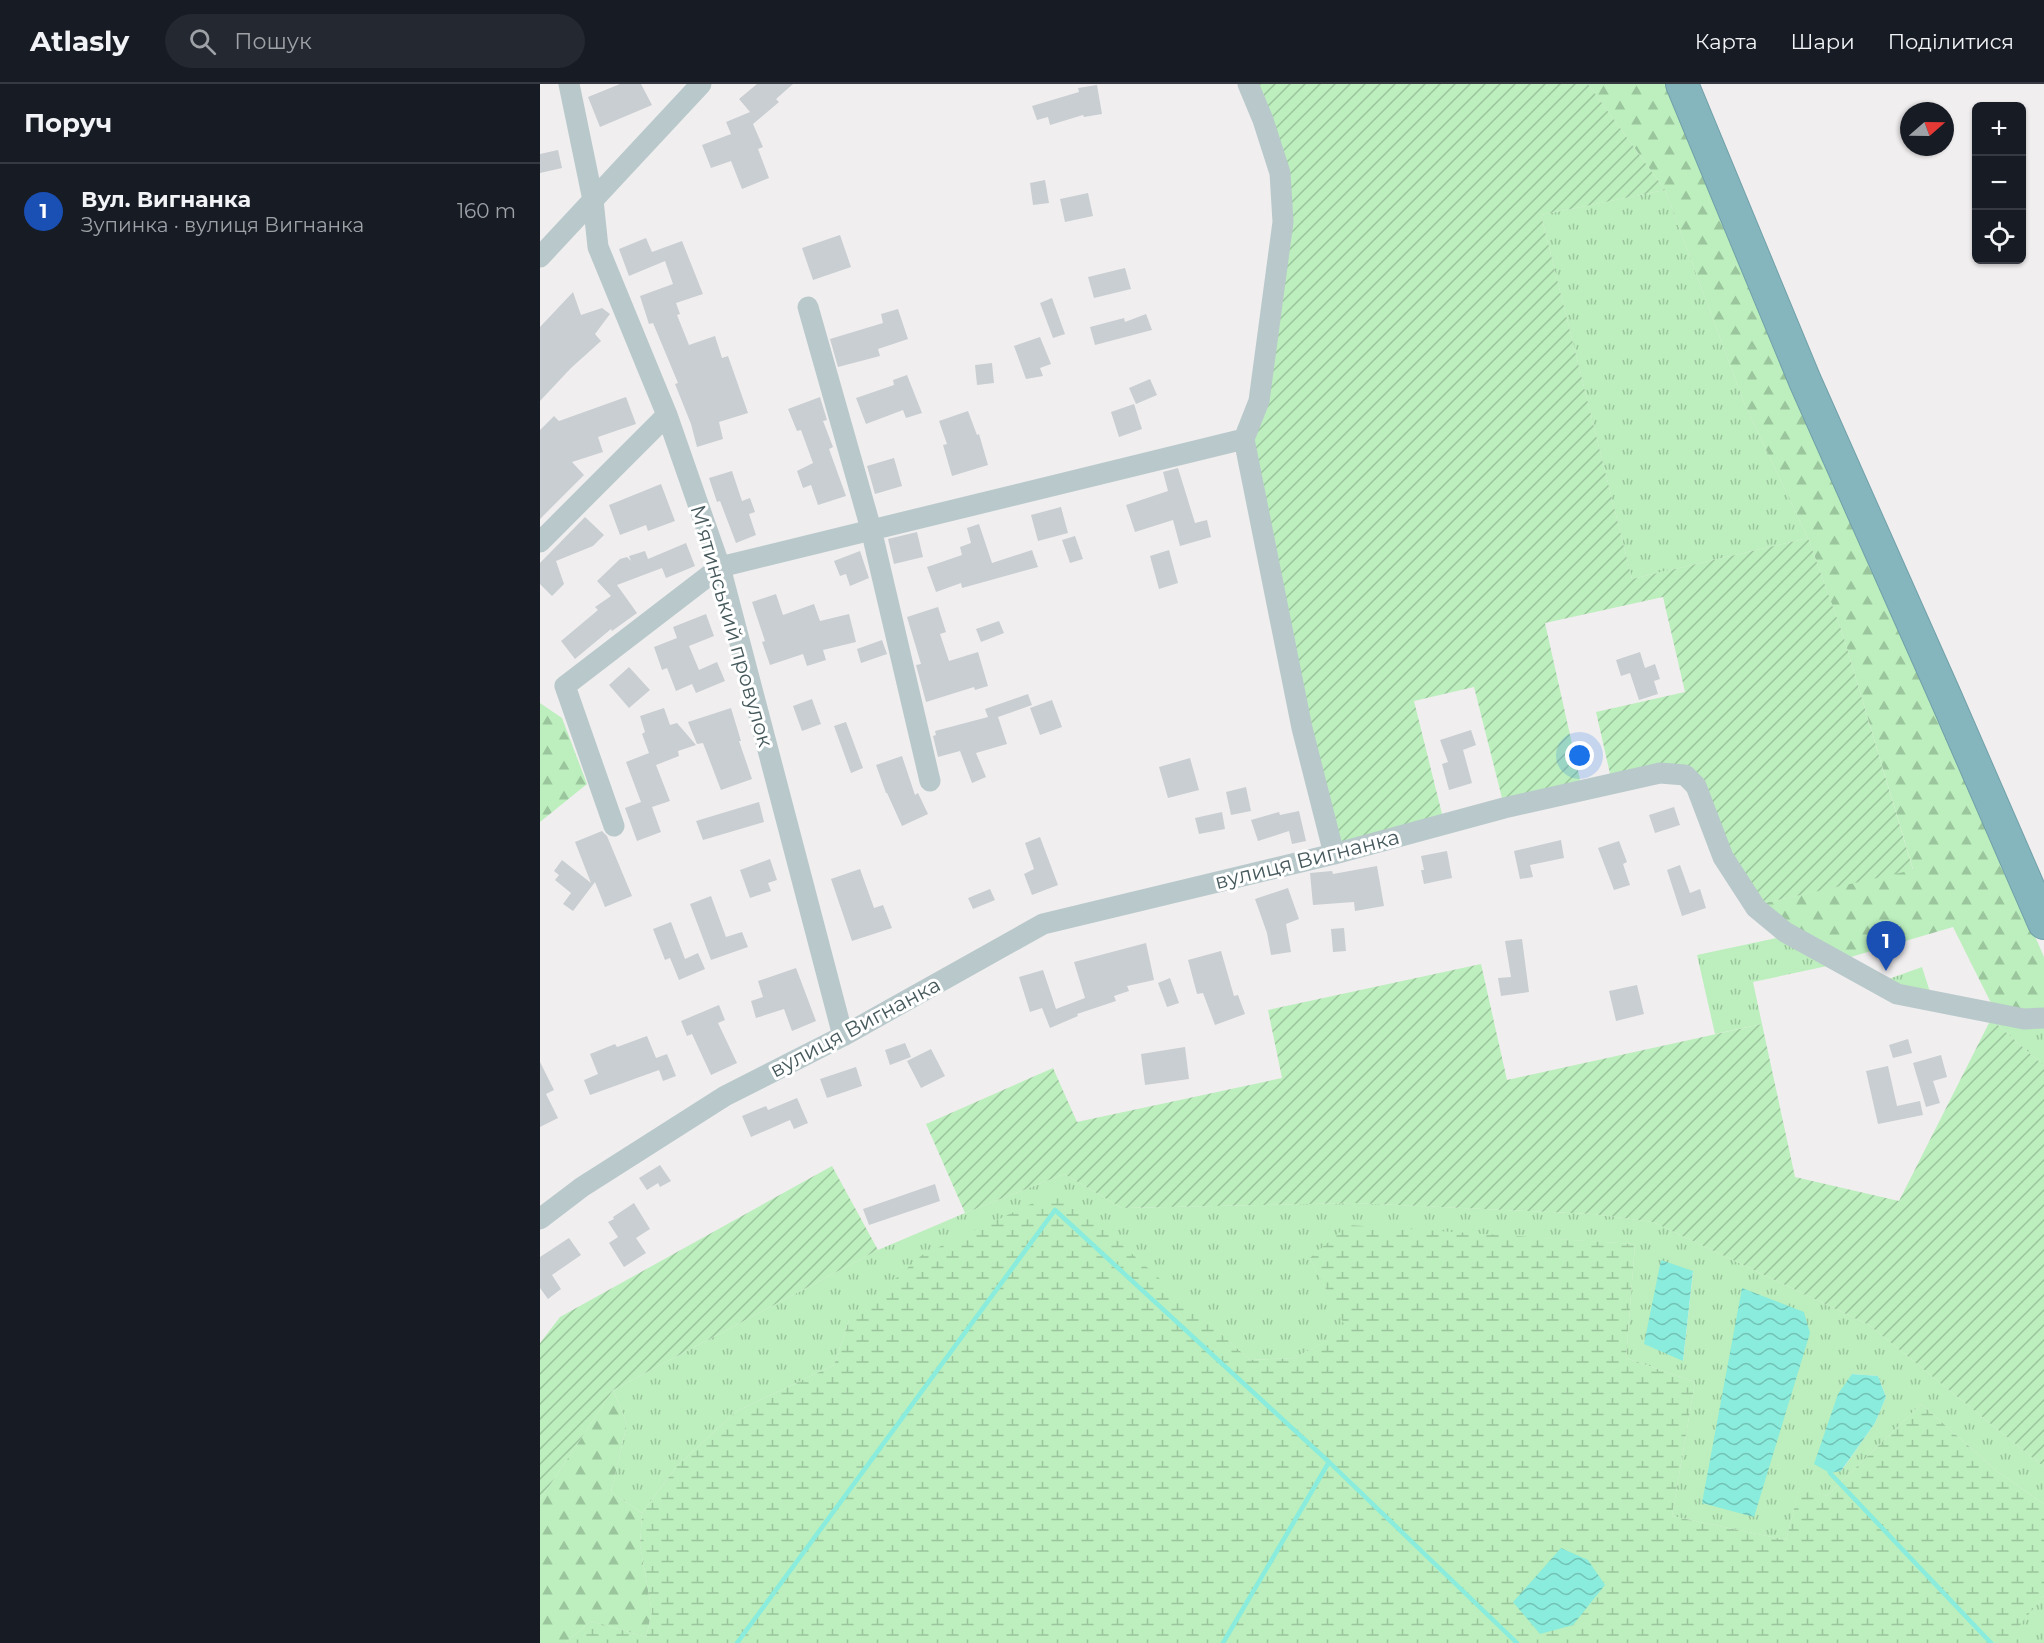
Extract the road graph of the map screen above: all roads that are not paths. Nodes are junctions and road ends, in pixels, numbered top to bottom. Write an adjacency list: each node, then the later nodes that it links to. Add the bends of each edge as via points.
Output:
1 (569, 84): 5 (street, Мʼятинський провулок)
2 (701, 84): 5 (street)
3 (1248, 84): 9 (street, via 1280,173 1283,222 1259,401)
4 (1682, 84): 16 (highway, via 1805,381)
5 (593, 200): 6 (street); 8 (street, Мʼятинський провулок, via 598,247)
6 (540, 257)
7 (808, 307): 10 (street)
8 (667, 415): 11 (street); 12 (street, Мʼятинський провулок)
9 (1244, 439): 10 (street); 15 (street, via 1302,728)
10 (871, 529): 12 (street); 13 (street)
11 (540, 542)
12 (720, 567): 14 (street, via 566,686); 18 (street, Мʼятинський провулок)
13 (930, 781)
14 (614, 826)
15 (1334, 854): 17 (street, вулиця Вигнанка, via 1504,808 1660,773 1685,775 1696,786 1723,857 1756,909 1785,932 1897,994 2024,1019); 18 (street, вулиця Вигнанка, via 1043,924)
16 (2044, 923)
17 (2044, 1018)
18 (843, 1036): 19 (street, вулиця Вигнанка, via 724,1096 582,1187)
19 (540, 1219)

